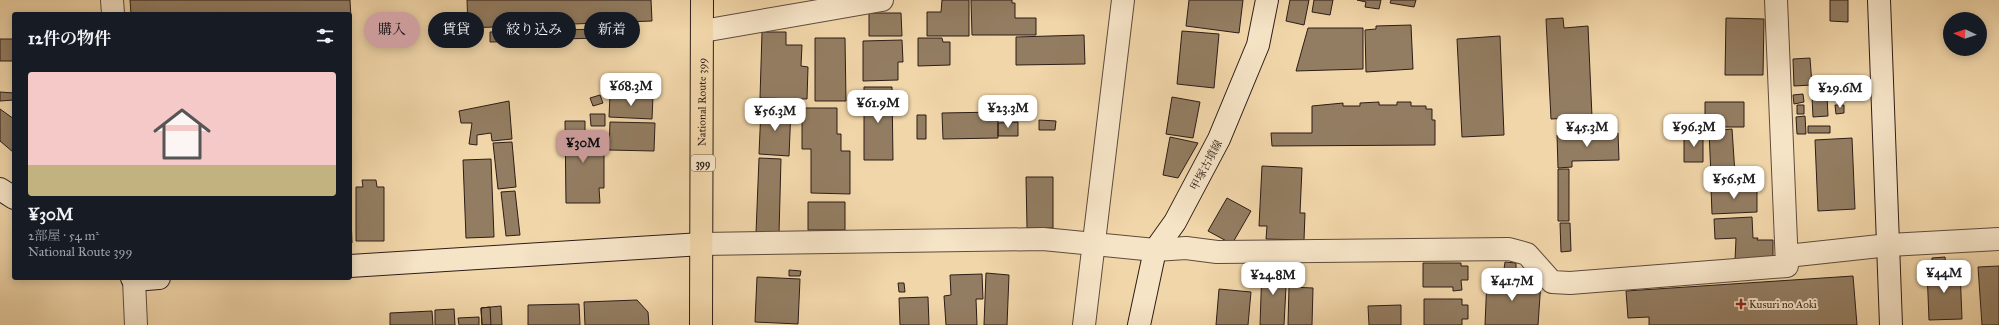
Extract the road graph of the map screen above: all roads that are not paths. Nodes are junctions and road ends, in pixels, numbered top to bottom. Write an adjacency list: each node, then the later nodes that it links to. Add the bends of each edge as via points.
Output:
1 (112, 0): 8 (street)
2 (702, 0): 9 (highway, National Route 399 / 399)
3 (882, 0): 9 (street)
4 (1124, 0): 14 (street)
5 (1267, 0): 16 (street, 甲塚古墳線, via 1258,45 1220,139 1175,222)
6 (1776, 0): 17 (street)
7 (1879, 0): 15 (street)
8 (113, 12)
9 (703, 31): 13 (highway, National Route 399 / 399)
10 (0, 189): 11 (street)
11 (12, 197)
12 (1999, 239): 15 (street)
13 (702, 244): 14 (street, via 1043,239); 18 (street); 21 (highway, National Route 399 / 399)
14 (1092, 245): 16 (street); 22 (street)
15 (1889, 246): 17 (street); 24 (street)
16 (1154, 250): 17 (street, via 1186,248 1217,252 1509,249 1527,254 1552,282 1570,283 1787,266); 23 (street, 甲塚古墳線)
17 (1787, 256)
18 (352, 266)
19 (133, 280): 20 (street)
20 (136, 325)
21 (701, 325)
22 (1084, 325)
23 (1139, 325)
24 (1891, 325)

